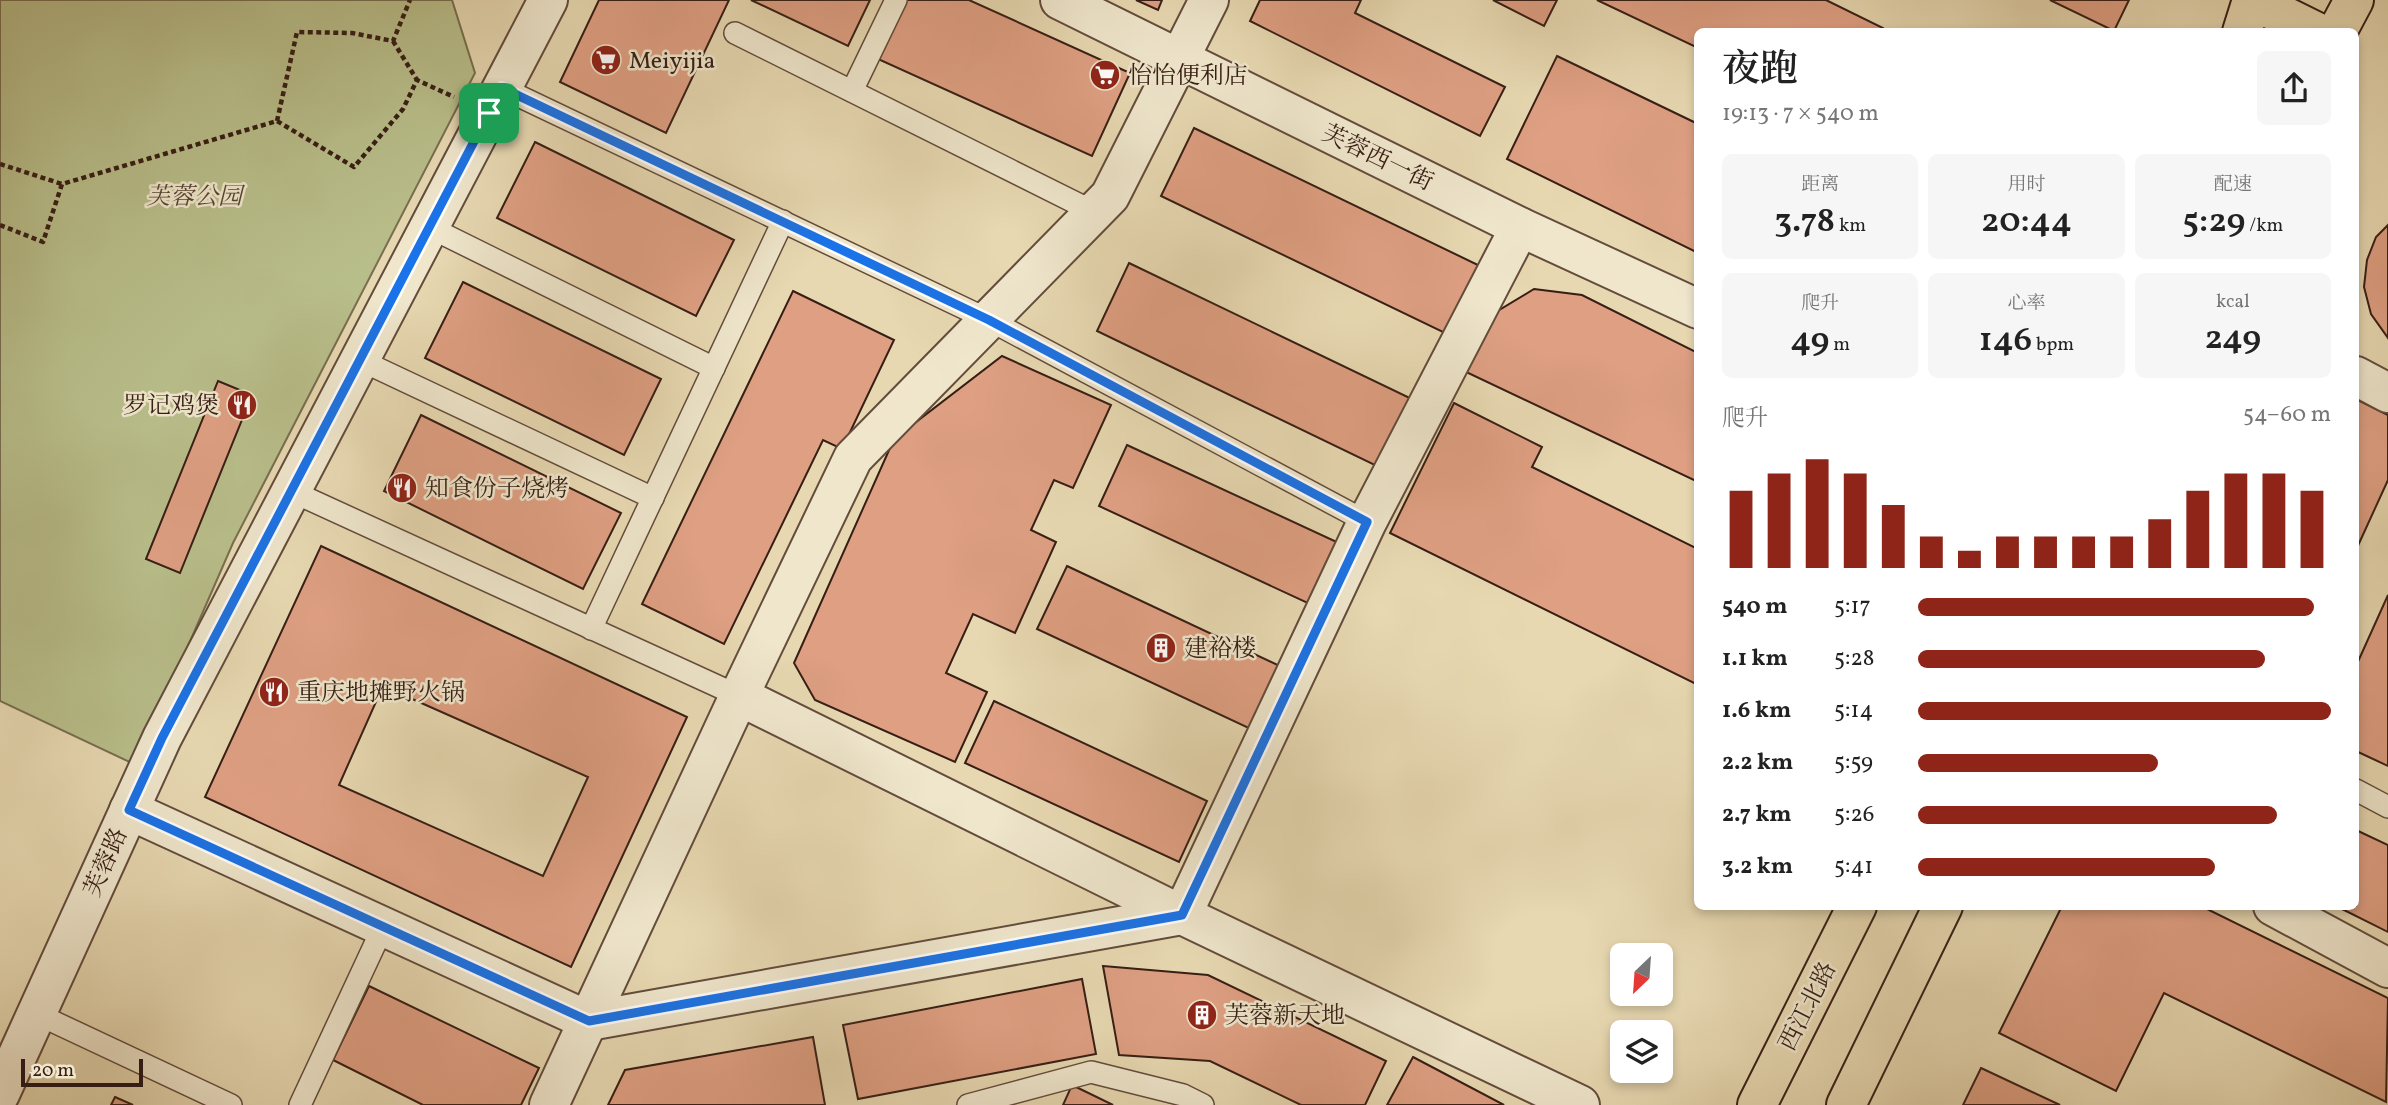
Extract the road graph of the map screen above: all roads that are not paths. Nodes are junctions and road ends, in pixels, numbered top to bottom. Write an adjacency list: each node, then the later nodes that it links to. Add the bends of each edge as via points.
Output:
1 (548, 0): 13 (street, 芙蓉路)
2 (896, 0): 12 (lane)
3 (1060, 0): 11 (street, 芙蓉西一街)
4 (1209, 0): 11 (street)
5 (2252, 0): 7 (main road); 8 (main road)
6 (2354, 0): 9 (main road)
7 (2243, 28)
8 (2310, 28)
9 (2339, 28)
10 (734, 33): 12 (lane)
11 (1181, 59): 14 (street, via 1110,196); 17 (street, 芙蓉西一街)
12 (852, 91): 14 (lane)
13 (495, 101): 15 (lane); 16 (street, 芙蓉路)
14 (1094, 212): 19 (street)
15 (783, 221): 19 (lane); 21 (lane)
16 (429, 227): 20 (street, 芙蓉路); 21 (lane)
17 (1520, 227): 18 (street, 芙蓉西一街); 26 (street)
18 (1694, 307)
19 (989, 320): 26 (lane); 28 (street, via 853,458)
20 (360, 360): 24 (street, 芙蓉路); 25 (lane)
21 (714, 368): 25 (lane)
22 (2359, 378): 23 (street)
23 (2388, 393)
24 (291, 491): 27 (lane); 31 (street, 芙蓉路)
25 (653, 498): 27 (lane)
26 (1367, 522): 35 (street)
27 (592, 629): 28 (lane)
28 (739, 696): 35 (street); 39 (street)
29 (2359, 792): 30 (lane)
30 (2388, 807)
31 (129, 810): 36 (street); 38 (street, 芙蓉路)
32 (1855, 910): 47 (main road, 西江北路)
33 (1941, 910): 48 (main road)
34 (2280, 910): 37 (street)
35 (1182, 915): 39 (street); 46 (street)
36 (383, 927): 39 (street); 42 (lane)
37 (2388, 968)
38 (37, 1014): 40 (street, 芙蓉路); 41 (lane)
39 (589, 1021): 43 (street)
40 (0, 1094)
41 (231, 1105)
42 (300, 1105)
43 (550, 1105)
44 (968, 1105): 45 (lane, via 1091,1072 1184,1095)
45 (1203, 1105)
46 (1580, 1105)
47 (1757, 1105)
48 (1846, 1105)

